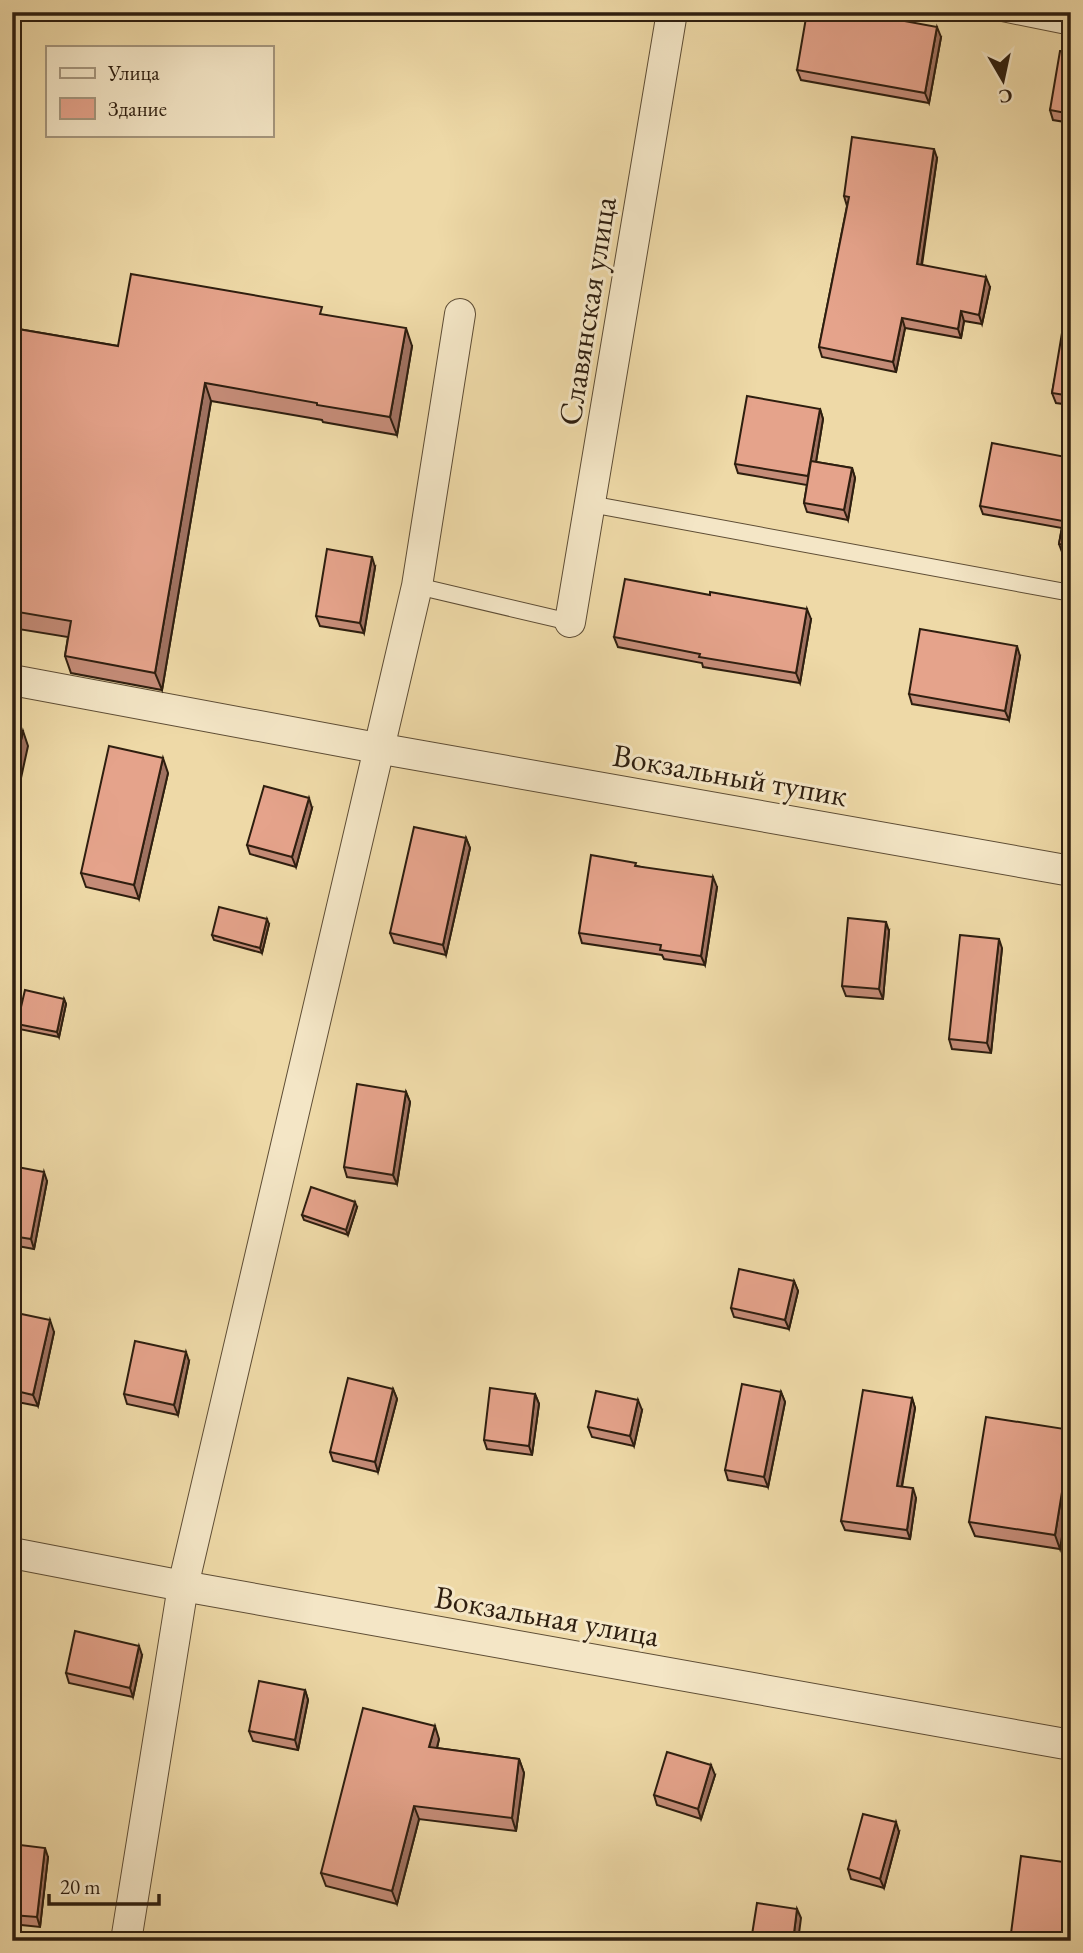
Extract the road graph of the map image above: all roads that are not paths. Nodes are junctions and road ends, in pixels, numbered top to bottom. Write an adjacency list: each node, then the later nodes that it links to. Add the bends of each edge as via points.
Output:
1 (672, 12): 5 (street, Славянская улица)
2 (998, 12): 3 (lane)
3 (1071, 27)
4 (460, 314): 6 (street)
5 (590, 504): 7 (lane); 8 (street, Славянская улица)
6 (417, 586): 8 (lane); 10 (street)
7 (1071, 593)
8 (570, 622)
9 (12, 680): 10 (street, Вокзальный тупик)
10 (377, 748): 11 (street, Вокзальный тупик); 13 (street)
11 (1071, 871)
12 (12, 1553): 13 (street, Вокзальная улица)
13 (183, 1586): 14 (street, Вокзальная улица); 15 (street)
14 (1071, 1745)
15 (126, 1941)

